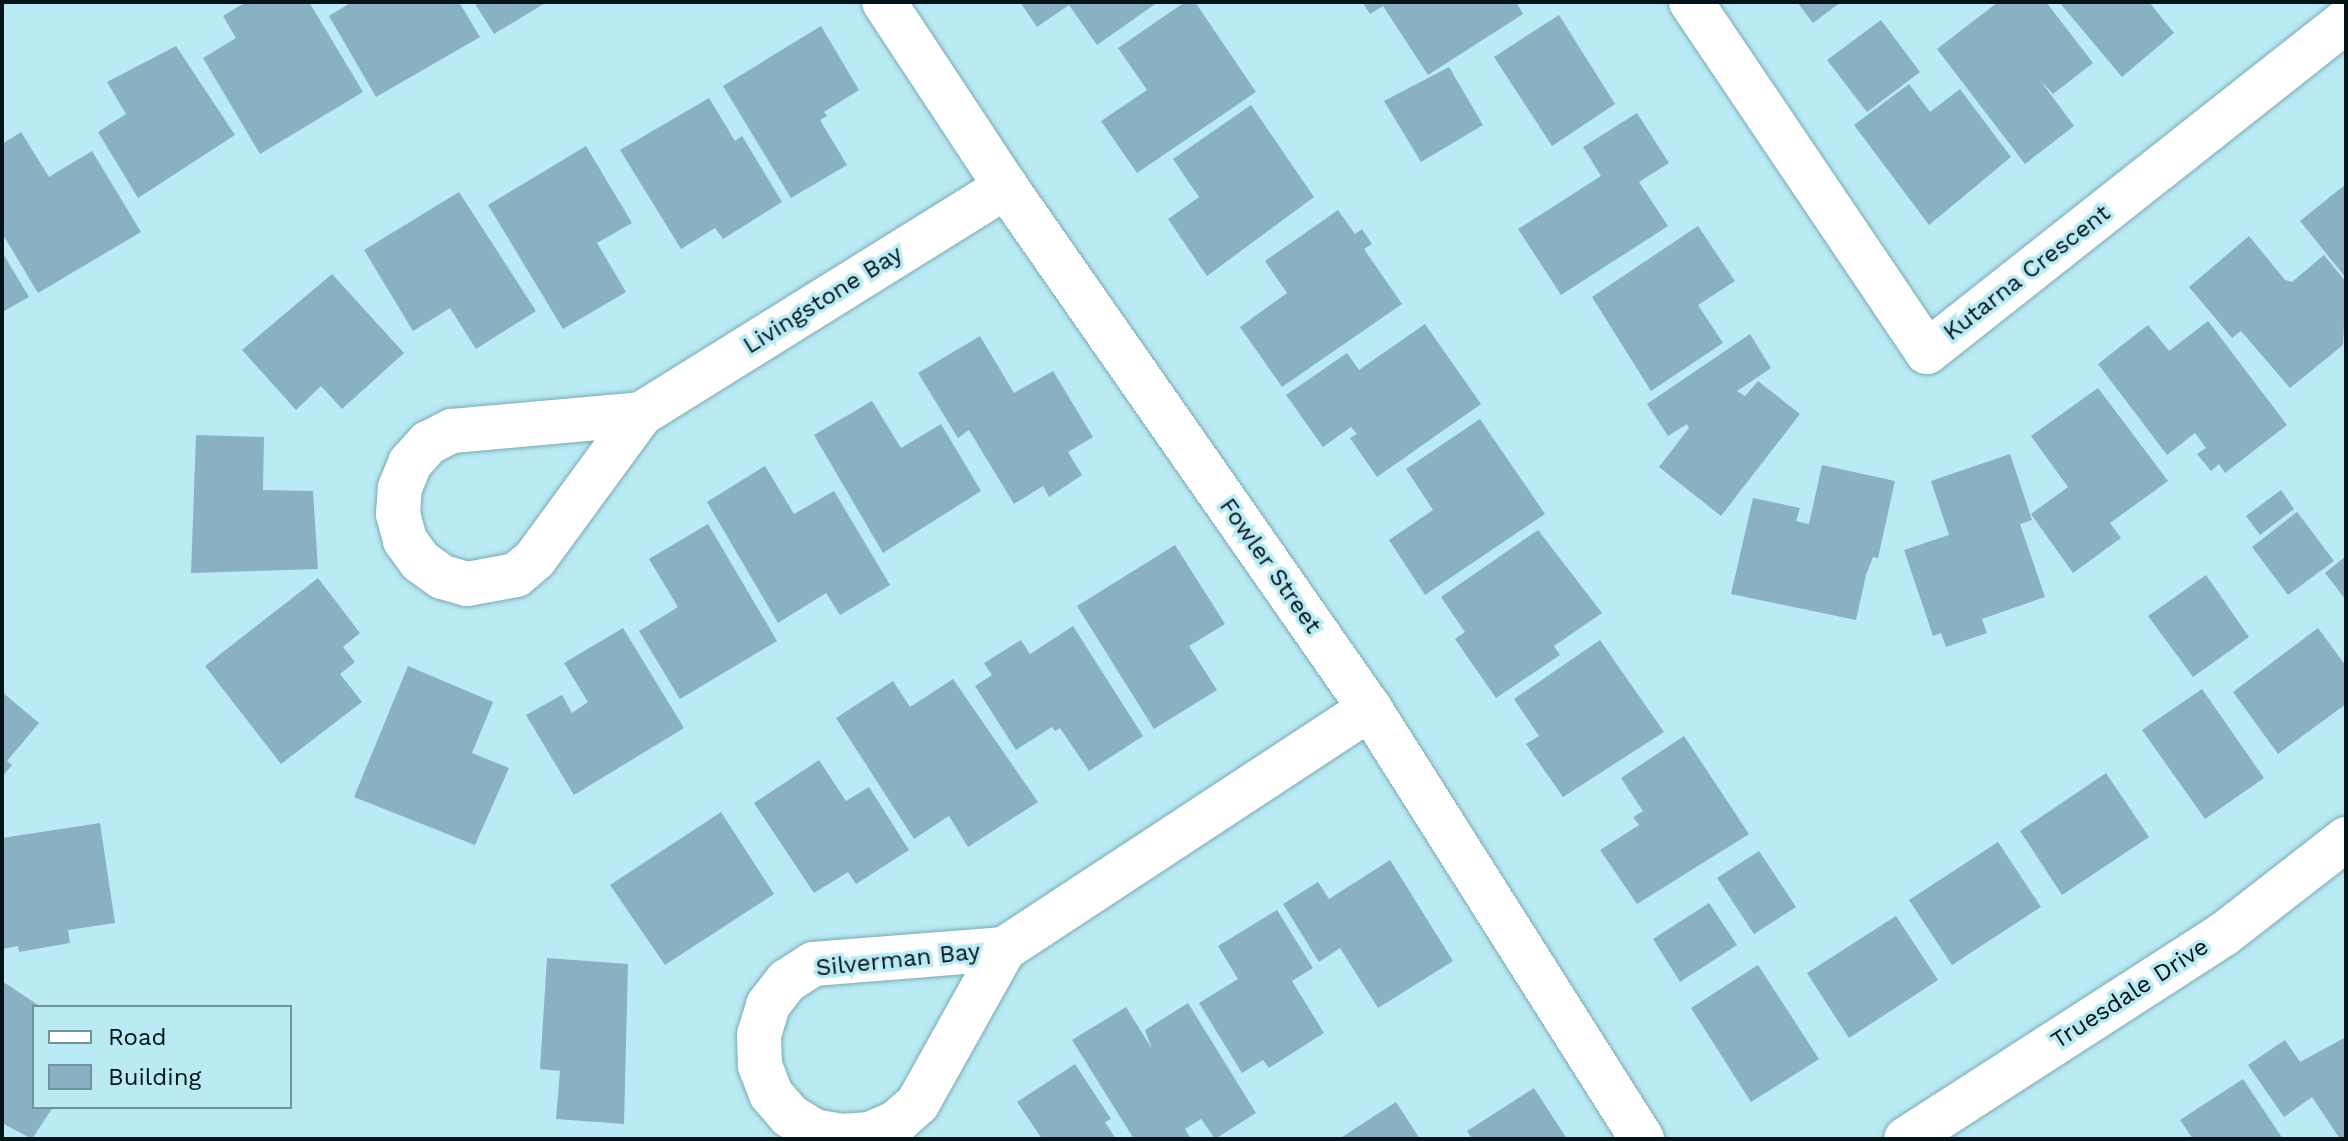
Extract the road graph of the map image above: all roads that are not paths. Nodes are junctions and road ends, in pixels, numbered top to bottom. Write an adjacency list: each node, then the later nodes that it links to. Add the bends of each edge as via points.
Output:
1 (884, 2): 4 (street, Fowler Street)
2 (1691, 2): 3 (street, Kutarna Crescent, via 1927,352)
3 (2346, 21)
4 (1006, 187): 5 (street, Livingstone Bay); 6 (street, Fowler Street)
5 (641, 414): 5 (street, Livingstone Bay, via 452,431 428,443 410,463 400,488 398,514 405,540 420,561 442,577 467,584 516,575 535,559)
6 (1370, 709): 8 (street, Silverman Bay); 9 (street, Fowler Street)
7 (2346, 839): 10 (street, Truesdale Drive, via 2224,934)
8 (1004, 949): 8 (street, Silverman Bay, via 813,964 787,981 768,1005 760,1050 771,1094 790,1116 814,1131 870,1134 897,1122 918,1103)
9 (1642, 1139)
10 (1906, 1139)

